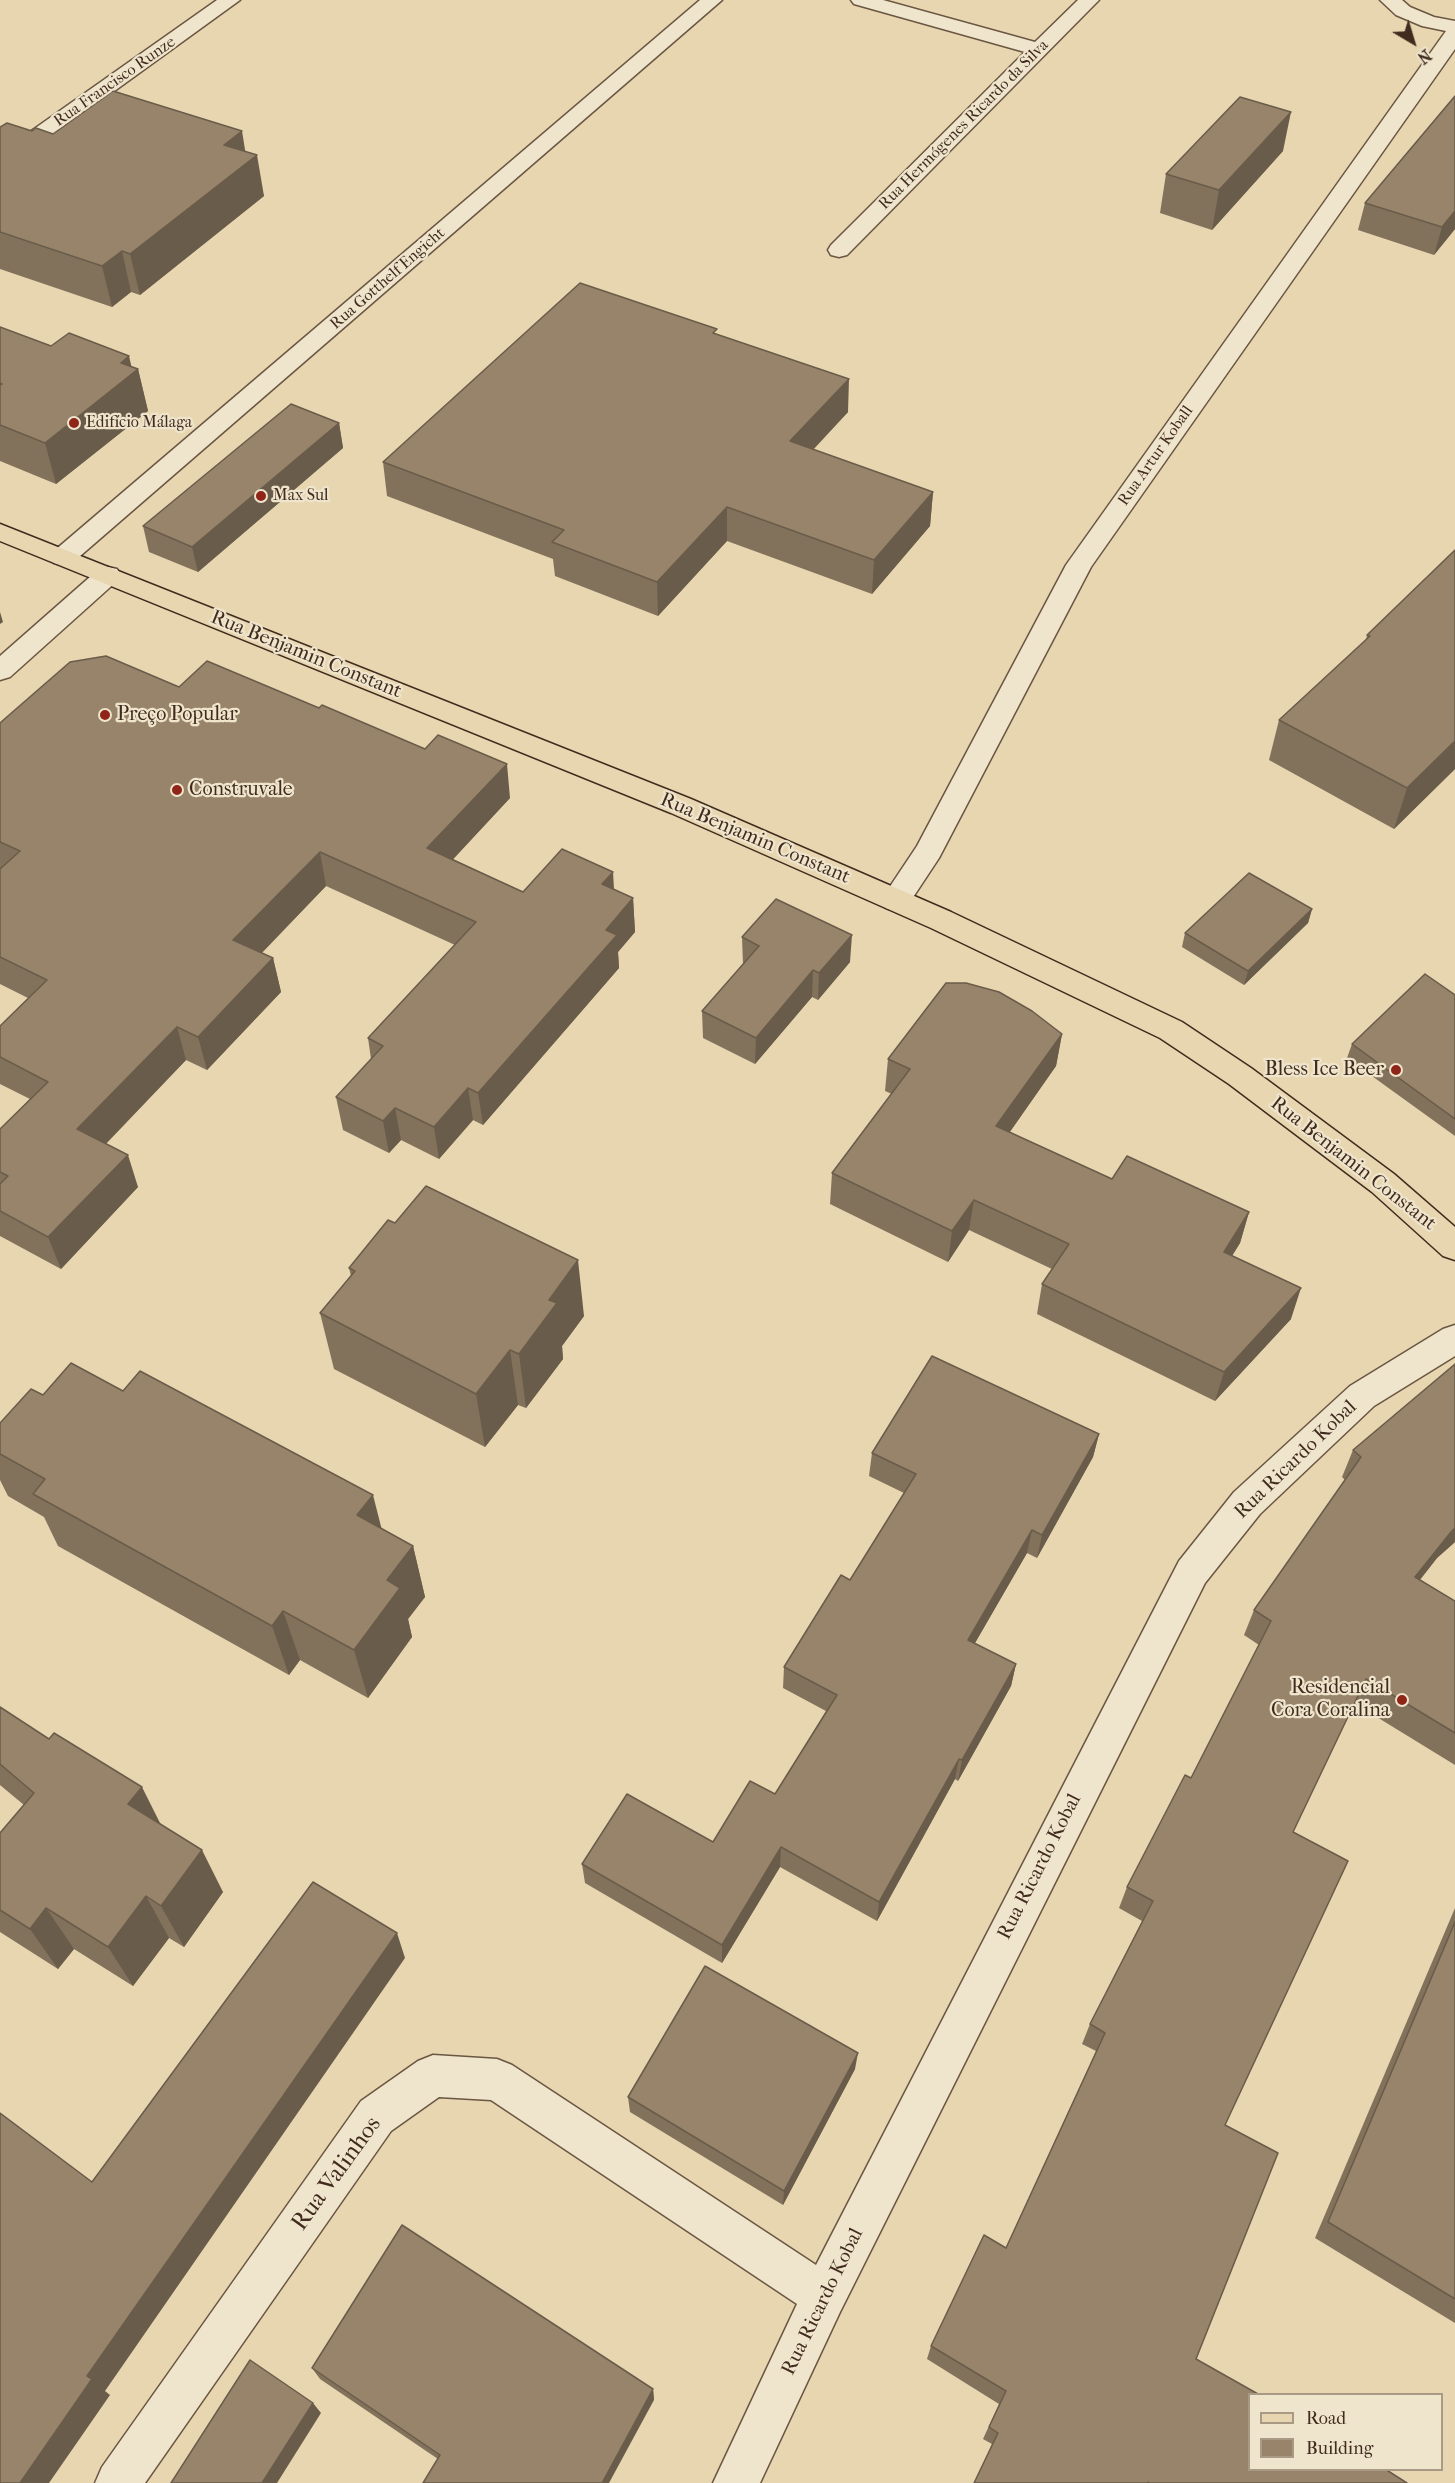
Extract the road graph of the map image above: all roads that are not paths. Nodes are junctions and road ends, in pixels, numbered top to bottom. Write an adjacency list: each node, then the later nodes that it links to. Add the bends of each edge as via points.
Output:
1 (230, 0): 9 (street, Rua Francisco Runze)
2 (712, 0): 12 (street, Rua Gotthelf Engicht)
3 (861, 0): 8 (street)
4 (1089, 0): 8 (street, Rua Hermógenes Ricardo da Silva)
5 (1390, 0): 6 (street, via 1420,19)
6 (1455, 27)
7 (1455, 34): 15 (street, Rua Artur Koball, via 1079,565 929,851)
8 (1039, 50): 10 (street, Rua Hermógenes Ricardo da Silva)
9 (0, 163)
10 (839, 250)
11 (0, 532): 12 (main road, Rua Benjamin Constant)
12 (63, 556): 13 (main road, Rua Benjamin Constant)
13 (108, 575): 14 (street); 15 (main road, Rua Benjamin Constant, via 681,806)
14 (0, 671)
15 (896, 900): 16 (main road, Rua Benjamin Constant, via 1172,1030 1383,1183)
16 (1455, 1247)
17 (1455, 1339): 18 (street, Rua Ricardo Kobal, via 1362,1396 1247,1503 1192,1572)
18 (824, 2296): 19 (street, Rua Valinhos, via 497,2080 433,2076 376,2116); 20 (street, Rua Ricardo Kobal)
19 (118, 2483)
20 (736, 2483)

